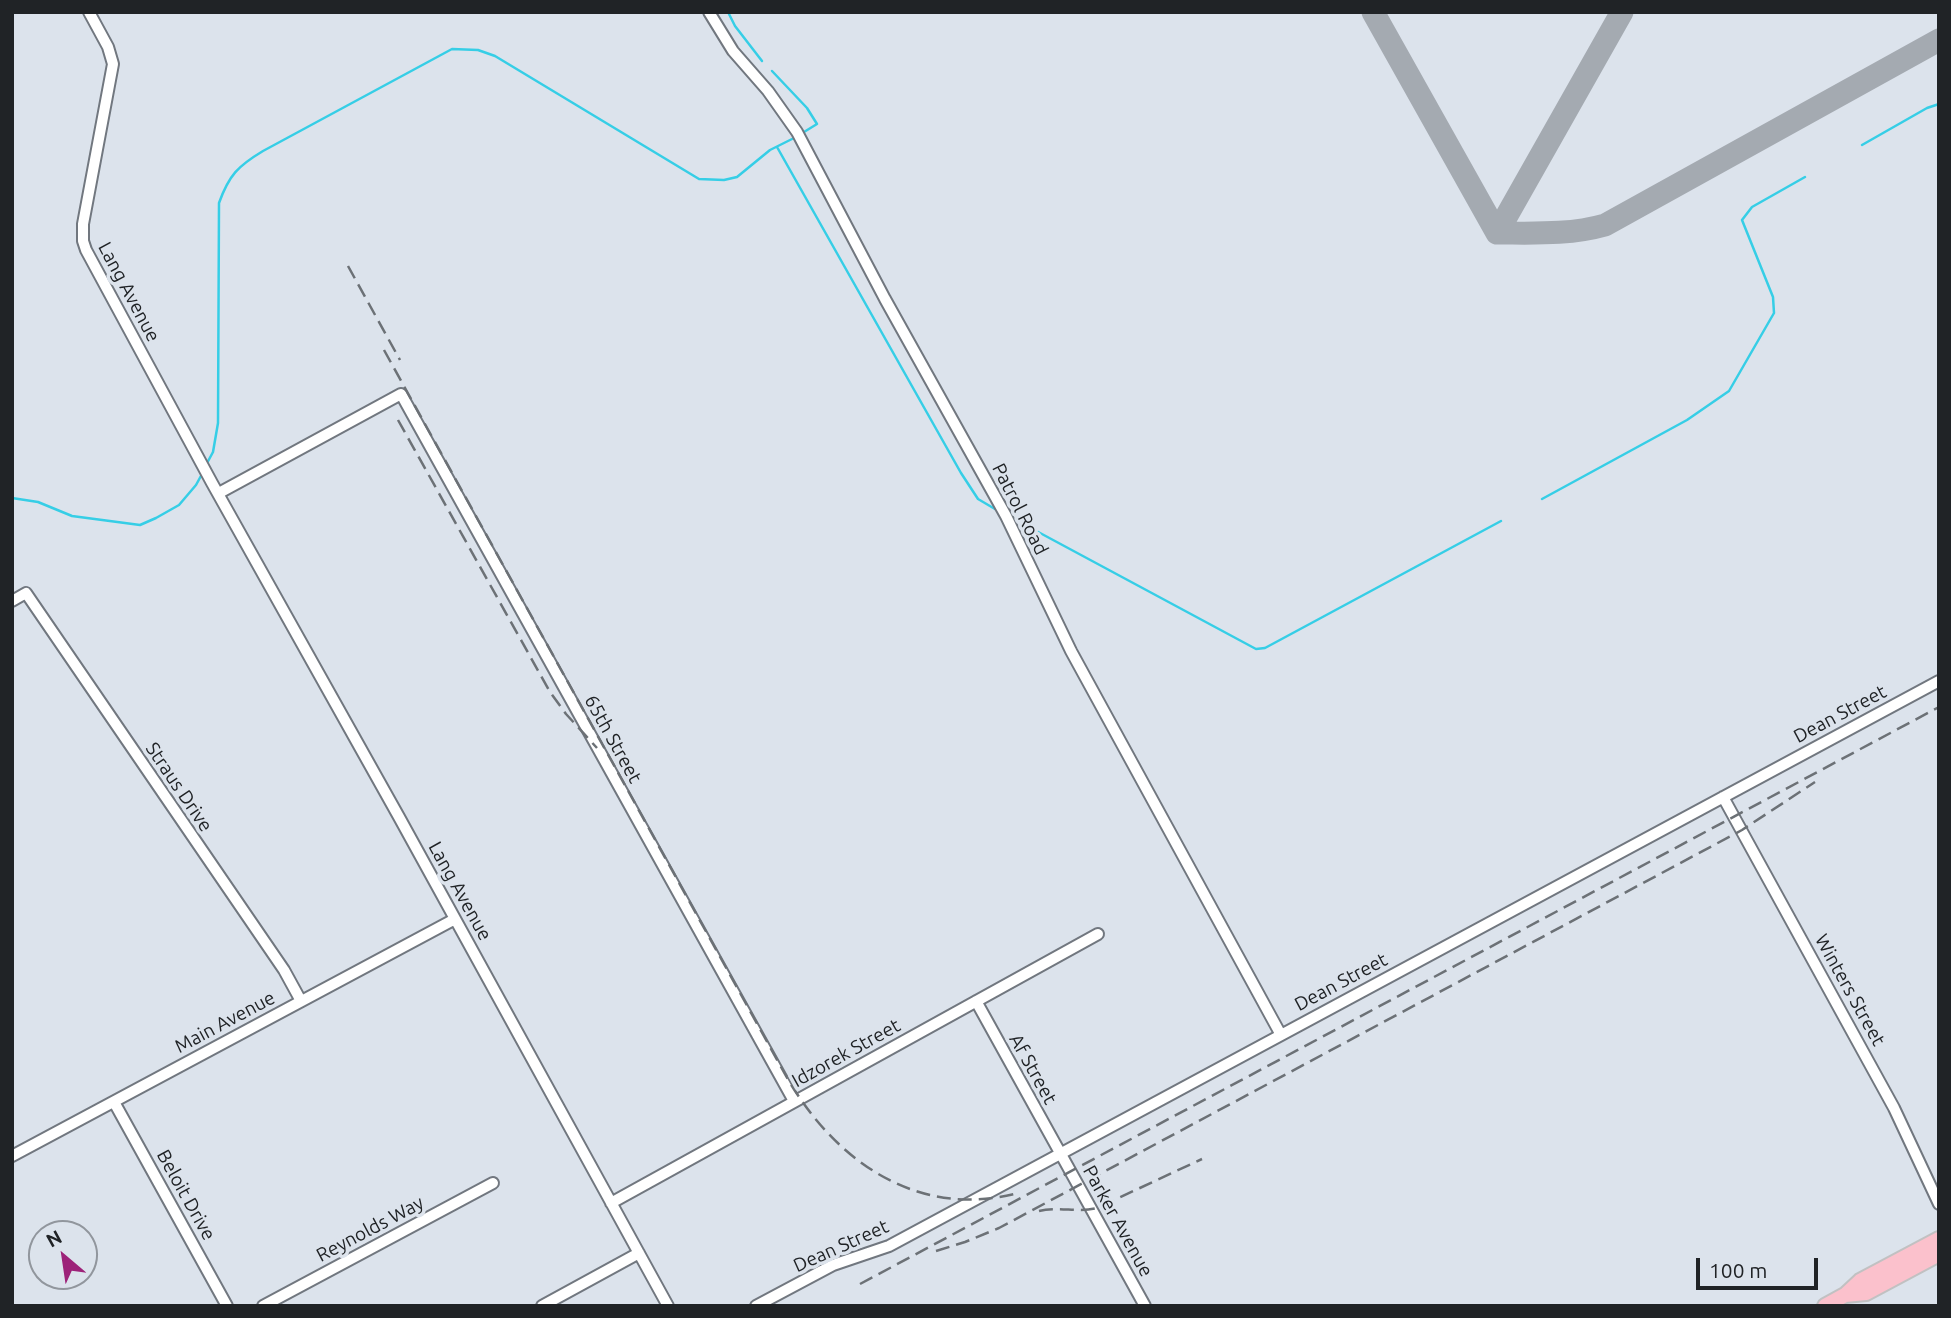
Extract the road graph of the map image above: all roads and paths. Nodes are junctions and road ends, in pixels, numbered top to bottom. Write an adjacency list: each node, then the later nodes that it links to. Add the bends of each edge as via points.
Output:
1 (89, 12): 3 (street, Lang Avenue, via 113,64 83,241)
2 (709, 12): 11 (street, Patrol Road, via 733,51 797,132 1006,516 1071,651)
3 (219, 493): 7 (street, Lang Avenue); 12 (street, 65th Street, via 401,394)
4 (12, 601): 9 (street, Straus Drive, via 26,593)
5 (1939, 681): 6 (street, Dean Street)
6 (1723, 797): 11 (street, Dean Street); 18 (street, Winters Street, via 1897,1113)
7 (455, 919): 9 (street, Main Avenue); 17 (street, Lang Avenue)
8 (1098, 934): 10 (street, Idzorek Street)
9 (301, 1001): 13 (street, Main Avenue)
10 (976, 1001): 12 (street, Idzorek Street); 14 (street, Af Street)
11 (1281, 1035): 14 (street, Dean Street)
12 (794, 1101): 17 (street, Idzorek Street)
13 (114, 1102): 15 (street, Main Avenue); 23 (street, Beloit Drive)
14 (1060, 1154): 27 (street, Dean Street, via 889,1246 833,1265); 28 (street, Parker Avenue)
15 (12, 1156)
16 (493, 1183): 24 (street, Reynolds Way)
17 (611, 1203): 20 (street, Lang Avenue)
18 (1939, 1204)
19 (1939, 1239): 22 (main road, via 1860,1281)
20 (639, 1253): 25 (street); 26 (street, Lang Avenue)
21 (1939, 1254): 22 (main road, via 1866,1293)
22 (1845, 1295): 29 (main road)
23 (227, 1306)
24 (263, 1306)
25 (542, 1306)
26 (668, 1306)
27 (756, 1306)
28 (1145, 1306)
29 (1825, 1306)

